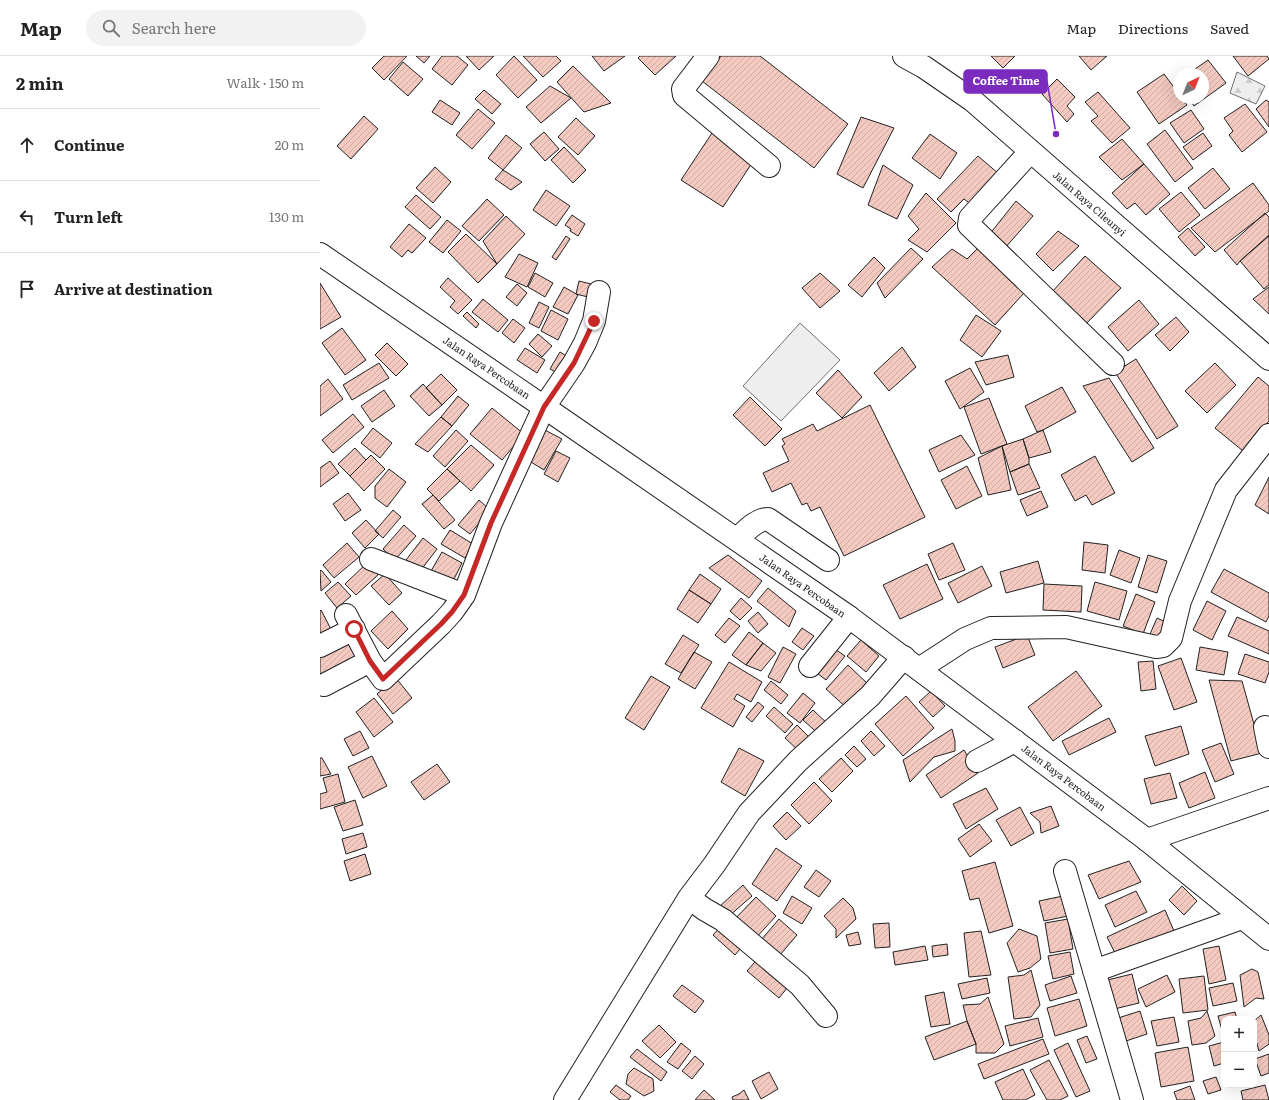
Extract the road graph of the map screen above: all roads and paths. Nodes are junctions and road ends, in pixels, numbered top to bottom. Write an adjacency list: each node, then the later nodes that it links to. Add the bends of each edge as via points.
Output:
1 (708, 56): 5 (main road, via 683,88 684,95)
2 (904, 56): 3 (main road, Jalan Raya Cileunyi)
3 (928, 62): 4 (main road, Jalan Raya Cileunyi)
4 (1030, 152): 8 (main road, Jalan Raya Cileunyi); 9 (main road, via 970,218 969,225)
5 (769, 166)
6 (320, 254): 10 (main road, Jalan Raya Percobaan)
7 (599, 292): 10 (main road, via 594,321 584,343 574,363)
8 (1269, 359)
9 (1113, 364)
10 (544, 407): 12 (main road, Jalan Raya Percobaan); 15 (main road, via 491,523)
11 (1269, 435): 19 (main road, via 1226,490 1180,601 1171,638 1163,646 1156,647 1066,627 992,628)
12 (737, 539): 14 (main road, via 757,522 768,519); 16 (main road, Jalan Raya Percobaan)
13 (371, 559): 15 (main road)
14 (828, 560)
15 (464, 595): 18 (main road, via 441,624 383,679)
16 (849, 617): 19 (main road, Jalan Raya Percobaan); 20 (main road)
17 (320, 646): 18 (main road, via 350,622)
18 (370, 661): 21 (main road)
19 (912, 663): 22 (main road, Jalan Raya Percobaan); 27 (main road, via 870,696 798,761 749,813)
20 (810, 666)
21 (324, 685)
22 (1015, 741): 23 (main road); 25 (main road, Jalan Raya Percobaan)
23 (977, 761)
24 (1269, 798): 25 (main road)
25 (1147, 840): 28 (main road, Jalan Raya Percobaan)
26 (1066, 870): 30 (main road)
27 (689, 898): 31 (main road, via 723,920 800,985); 32 (main road)
28 (1242, 918): 29 (main road, Jalan Raya Percobaan); 30 (main road)
29 (1269, 939)
30 (1094, 971): 33 (main road)
31 (826, 1016)
32 (564, 1100)
33 (1132, 1100)

